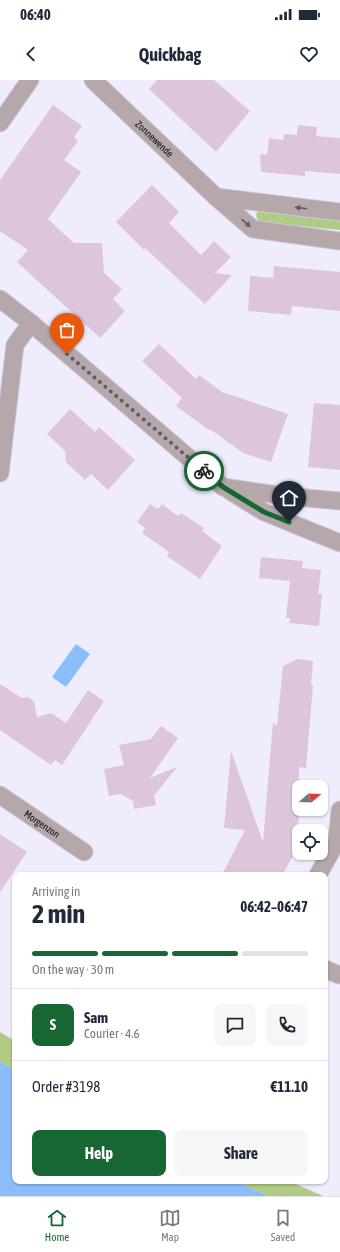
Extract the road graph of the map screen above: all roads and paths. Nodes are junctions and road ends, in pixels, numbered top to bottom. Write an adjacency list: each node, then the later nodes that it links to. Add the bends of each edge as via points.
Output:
1 (30, 80): 3 (street)
2 (93, 80): 4 (street, Zonnewende)
3 (0, 123)
4 (216, 197): 5 (street, one-way to 4); 6 (street, Zonnewende, one-way to 6, via 254,230)
5 (340, 212)
6 (340, 241)
7 (0, 299): 8 (street)
8 (31, 324): 9 (street, via 15,345); 10 (street)
9 (0, 473)
10 (223, 487): 11 (street); 12 (street, via 264,512)
11 (340, 501)
12 (340, 543)
13 (0, 795): 15 (street, Morgenzon)
14 (340, 810): 16 (street, via 337,841)
15 (84, 852)
16 (320, 872)

